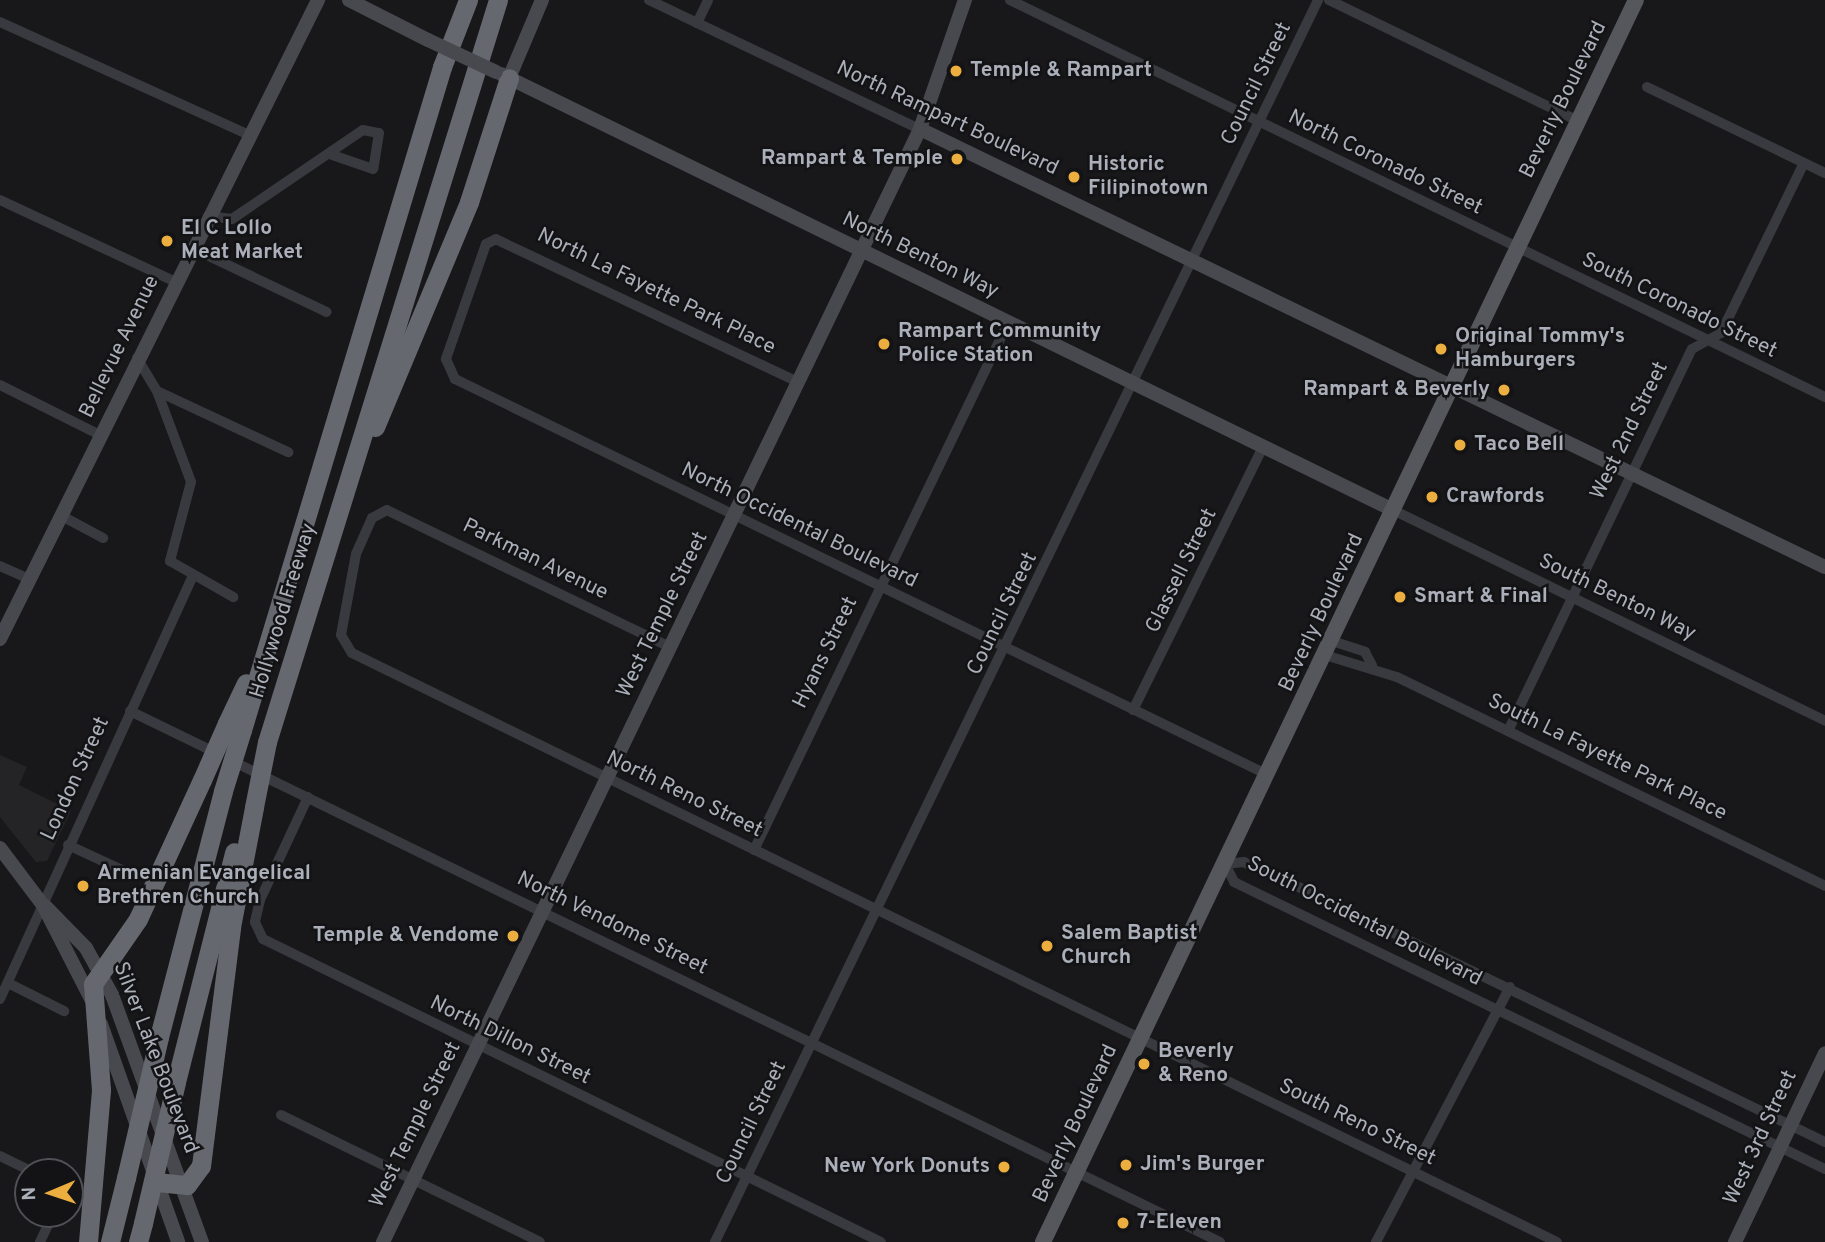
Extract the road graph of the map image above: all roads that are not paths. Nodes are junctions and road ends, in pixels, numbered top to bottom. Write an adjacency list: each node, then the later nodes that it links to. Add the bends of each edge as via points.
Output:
1 (318, 0): 22 (street, Bellevue Avenue)
2 (349, 0): 17 (street, North Benton Way, bridge)
3 (453, 0): 16 (highway)
4 (468, 0): 16 (highway, Hollywood Freeway)
5 (498, 0): 49 (highway, Hollywood Freeway)
6 (542, 0): 17 (street)
7 (649, 0): 15 (street, North Rampart Boulevard)
8 (708, 0): 15 (street)
9 (965, 0): 21 (street, West Temple Street)
10 (1010, 0): 20 (street, North Coronado Street)
11 (1318, 0): 20 (street, Council Street)
12 (1329, 0): 19 (street)
13 (1636, 0): 19 (main road, Beverly Boulevard)
14 (0, 22): 22 (street)
15 (697, 23): 21 (street, North Rampart Boulevard)
16 (442, 67): 69 (highway, Hollywood Freeway, via 271,631)
17 (502, 75): 31 (street, North Benton Way); 49 (highway, via 464,214)
18 (1647, 87): 24 (street)
19 (1576, 120): 30 (main road, Beverly Boulevard)
20 (1259, 123): 30 (street, North Coronado Street); 32 (street, Council Street)
21 (920, 129): 31 (street, West Temple Street); 32 (street, North Rampart Boulevard)
22 (249, 135): 27 (street, Bellevue Avenue)
23 (332, 155): 23 (street, via 373,169 379,133 363,130); 27 (street, via 232,219)
24 (1804, 163): 25 (street); 36 (street, West 2nd Street, via 1721,333)
25 (1825, 173)
26 (0, 200): 33 (street)
27 (208, 216): 29 (street, Bellevue Avenue)
28 (496, 239): 38 (street, North La Fayette Park Place); 52 (street, North Occidental Boulevard, via 486,244 446,355 449,373)
29 (192, 248): 33 (street, Bellevue Avenue); 34 (street)
30 (1517, 248): 36 (street, South Coronado Street); 41 (main road, Beverly Boulevard)
31 (862, 251): 35 (street, North Benton Way); 38 (street, West Temple Street)
32 (1194, 260): 39 (street, Council Street); 41 (street, North Rampart Boulevard)
33 (176, 282): 37 (street, Bellevue Avenue)
34 (327, 312)
35 (1008, 323): 39 (street, North Benton Way); 58 (street, Hyans Street)
36 (1707, 341): 43 (street, South Coronado Street); 47 (street, West 2nd Street, via 1692,349)
37 (137, 358): 42 (street); 44 (street, Bellevue Avenue)
38 (798, 382): 52 (street, West Temple Street)
39 (1136, 384): 45 (street, North Benton Way); 64 (street, Council Street)
40 (0, 385): 44 (street)
41 (1453, 387): 47 (street, North Rampart Boulevard); 48 (main road, Beverly Boulevard)
42 (157, 391): 46 (street); 56 (street, via 191,482 170,561)
43 (1825, 397)
44 (100, 435): 51 (street, Bellevue Avenue)
45 (1263, 447): 48 (street, North Benton Way); 66 (street, Glassell Street)
46 (288, 452)
47 (1629, 473): 55 (street, North Rampart Boulevard); 60 (street, West 2nd Street)
48 (1393, 510): 60 (street, South Benton Way); 63 (main road, Beverly Boulevard)
49 (338, 511): 74 (highway, Hollywood Freeway, bridge)
50 (382, 511): 62 (street, Parkman Avenue); 72 (street, North Reno Street, via 363,537 352,572 341,635 346,649)
51 (60, 515): 53 (street); 57 (street, Bellevue Avenue)
52 (733, 516): 58 (street, North Occidental Boulevard); 62 (street, West Temple Street)
53 (103, 538)
54 (0, 566): 57 (street)
55 (1825, 567)
56 (191, 578): 59 (street); 67 (street, London Street)
57 (29, 579): 61 (street, Bellevue Avenue)
58 (879, 586): 64 (street, North Occidental Boulevard); 77 (street, Hyans Street)
59 (233, 597)
60 (1571, 597): 68 (street, South Benton Way); 70 (street, West 2nd Street)
61 (0, 639)
62 (670, 647): 72 (street, West Temple Street)
63 (1329, 648): 65 (street, South La Fayette Park Place, via 1358,667); 65 (street, South La Fayette Park Place, via 1365,652); 71 (main road, Beverly Boulevard)
64 (1007, 649): 66 (street, North Occidental Boulevard); 82 (street, Council Street)
65 (1372, 666): 70 (street, South La Fayette Park Place)
66 (1133, 710): 71 (street, North Occidental Boulevard)
67 (130, 711): 73 (street, North Vendome Street); 75 (street, London Street)
68 (1825, 720)
69 (234, 726): 84 (highway, bridge, via 202,780 130,933); 108 (highway, Hollywood Freeway, bridge, via 223,791)
70 (1508, 731): 80 (street, South La Fayette Park Place)
71 (1268, 775): 78 (main road, Beverly Boulevard)
72 (608, 779): 77 (street, North Reno Street); 83 (street, West Temple Street)
73 (308, 797): 83 (street, North Vendome Street); 93 (street, North Dillon Street, via 260,900 259,934)
74 (251, 805): 105 (highway, via 203,1155 197,1175); 106 (highway, Hollywood Freeway, bridge)
75 (68, 845): 79 (street); 81 (street, London Street)
76 (0, 848): 81 (street, Silver Lake Boulevard)
77 (754, 850): 82 (street, North Reno Street)
78 (1225, 864): 86 (street, South Occidental Boulevard, via 1244,862); 89 (street, South Occidental Boulevard, via 1234,882); 91 (main road, Beverly Boulevard)
79 (133, 875)
80 (1825, 887)
81 (43, 905): 84 (street, Silver Lake Boulevard, via 60,915); 85 (street, London Street); 88 (street, Silver Lake Boulevard)
82 (877, 910): 91 (street, North Reno Street); 92 (street, Council Street)
83 (542, 912): 92 (street, North Vendome Street); 93 (street, West Temple Street)
84 (99, 968): 88 (highway); 105 (street, Silver Lake Boulevard)
85 (8, 983): 87 (street, London Street); 90 (street)
86 (1510, 986): 89 (street); 96 (street, South Occidental Boulevard)
87 (0, 999)
88 (91, 999): 104 (street, Silver Lake Boulevard); 107 (highway, via 100,1090)
89 (1497, 1010): 98 (street, South Occidental Boulevard); 101 (street)
90 (64, 1011)
91 (1140, 1037): 100 (main road, Beverly Boulevard); 101 (street, South Reno Street)
92 (812, 1043): 100 (street, North Vendome Street); 102 (street, Council Street)
93 (477, 1047): 102 (street, North Dillon Street); 103 (street, West Temple Street)
94 (1825, 1053): 96 (street, West 3rd Street)
95 (281, 1115): 103 (street)
96 (1791, 1126): 97 (street, South Occidental Boulevard); 98 (street, West 3rd Street)
97 (1825, 1142)
98 (1780, 1147): 99 (street, South Occidental Boulevard); 119 (street, West 3rd Street)
99 (1825, 1169)
100 (1076, 1173): 115 (main road, Beverly Boulevard); 116 (street, North Vendome Street)
101 (1414, 1173): 117 (street); 118 (street, South Reno Street)
102 (747, 1177): 113 (street, Council Street); 114 (street, North Dillon Street)
103 (413, 1180): 111 (street, West Temple Street); 112 (street)
104 (157, 1182): 105 (highway); 109 (street, Silver Lake Boulevard)
105 (182, 1187): 110 (street, Silver Lake Boulevard)
106 (140, 1232)
107 (88, 1242)
108 (110, 1242)
109 (178, 1242)
110 (202, 1242)
111 (383, 1242)
112 (540, 1242)
113 (715, 1242)
114 (881, 1242)
115 (1043, 1242)
116 (1220, 1242)
117 (1376, 1242)
118 (1557, 1242)
119 (1735, 1242)

